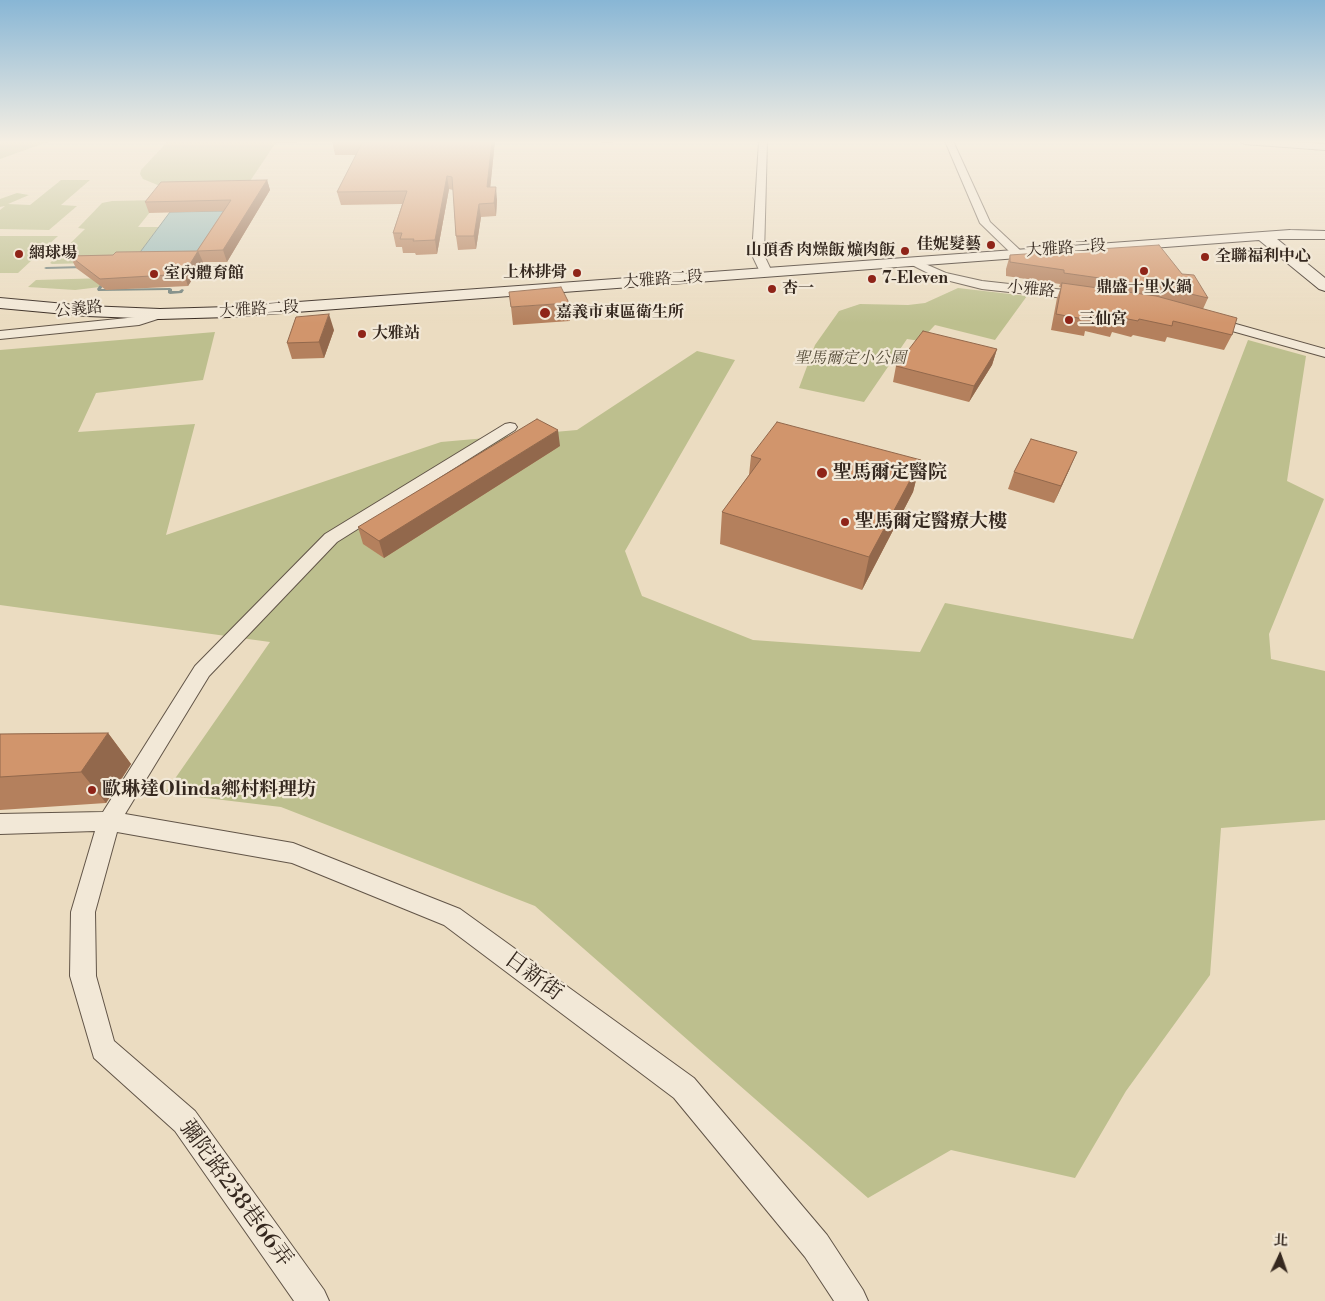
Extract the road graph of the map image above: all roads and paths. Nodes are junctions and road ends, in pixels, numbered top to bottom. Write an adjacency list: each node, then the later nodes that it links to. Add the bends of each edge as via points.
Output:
1 (760, 202): 7 (street, via 758,255)
2 (974, 202): 5 (street, via 985,223)
3 (1262, 235): 4 (main road, 大雅路二段); 5 (main road, 大雅路二段); 8 (main road)
4 (1325, 235)
5 (1017, 253): 6 (main road, 大雅路二段)
6 (914, 262): 7 (main road, 大雅路二段); 9 (street, 小雅路, via 942,276 982,285)
7 (766, 272): 11 (main road, 大雅路二段, via 306,307)
8 (1325, 286)
9 (1091, 297)
10 (0, 303): 11 (main road, 大雅路二段)
11 (160, 314): 13 (street, 公義路, via 139,321)
12 (1196, 318): 14 (street)
13 (0, 334)
14 (1325, 353)
15 (510, 427): 16 (street, 彌陀路238巷66弄, via 331,538 202,671)
16 (109, 821): 17 (street, 日新街); 18 (street, 日新街, via 294,853 452,917 684,1088 816,1246); 19 (street, 彌陀路238巷66弄, via 83,912 83,976 103,1049 186,1121)
17 (0, 824)
18 (851, 1300)
19 (313, 1301)

